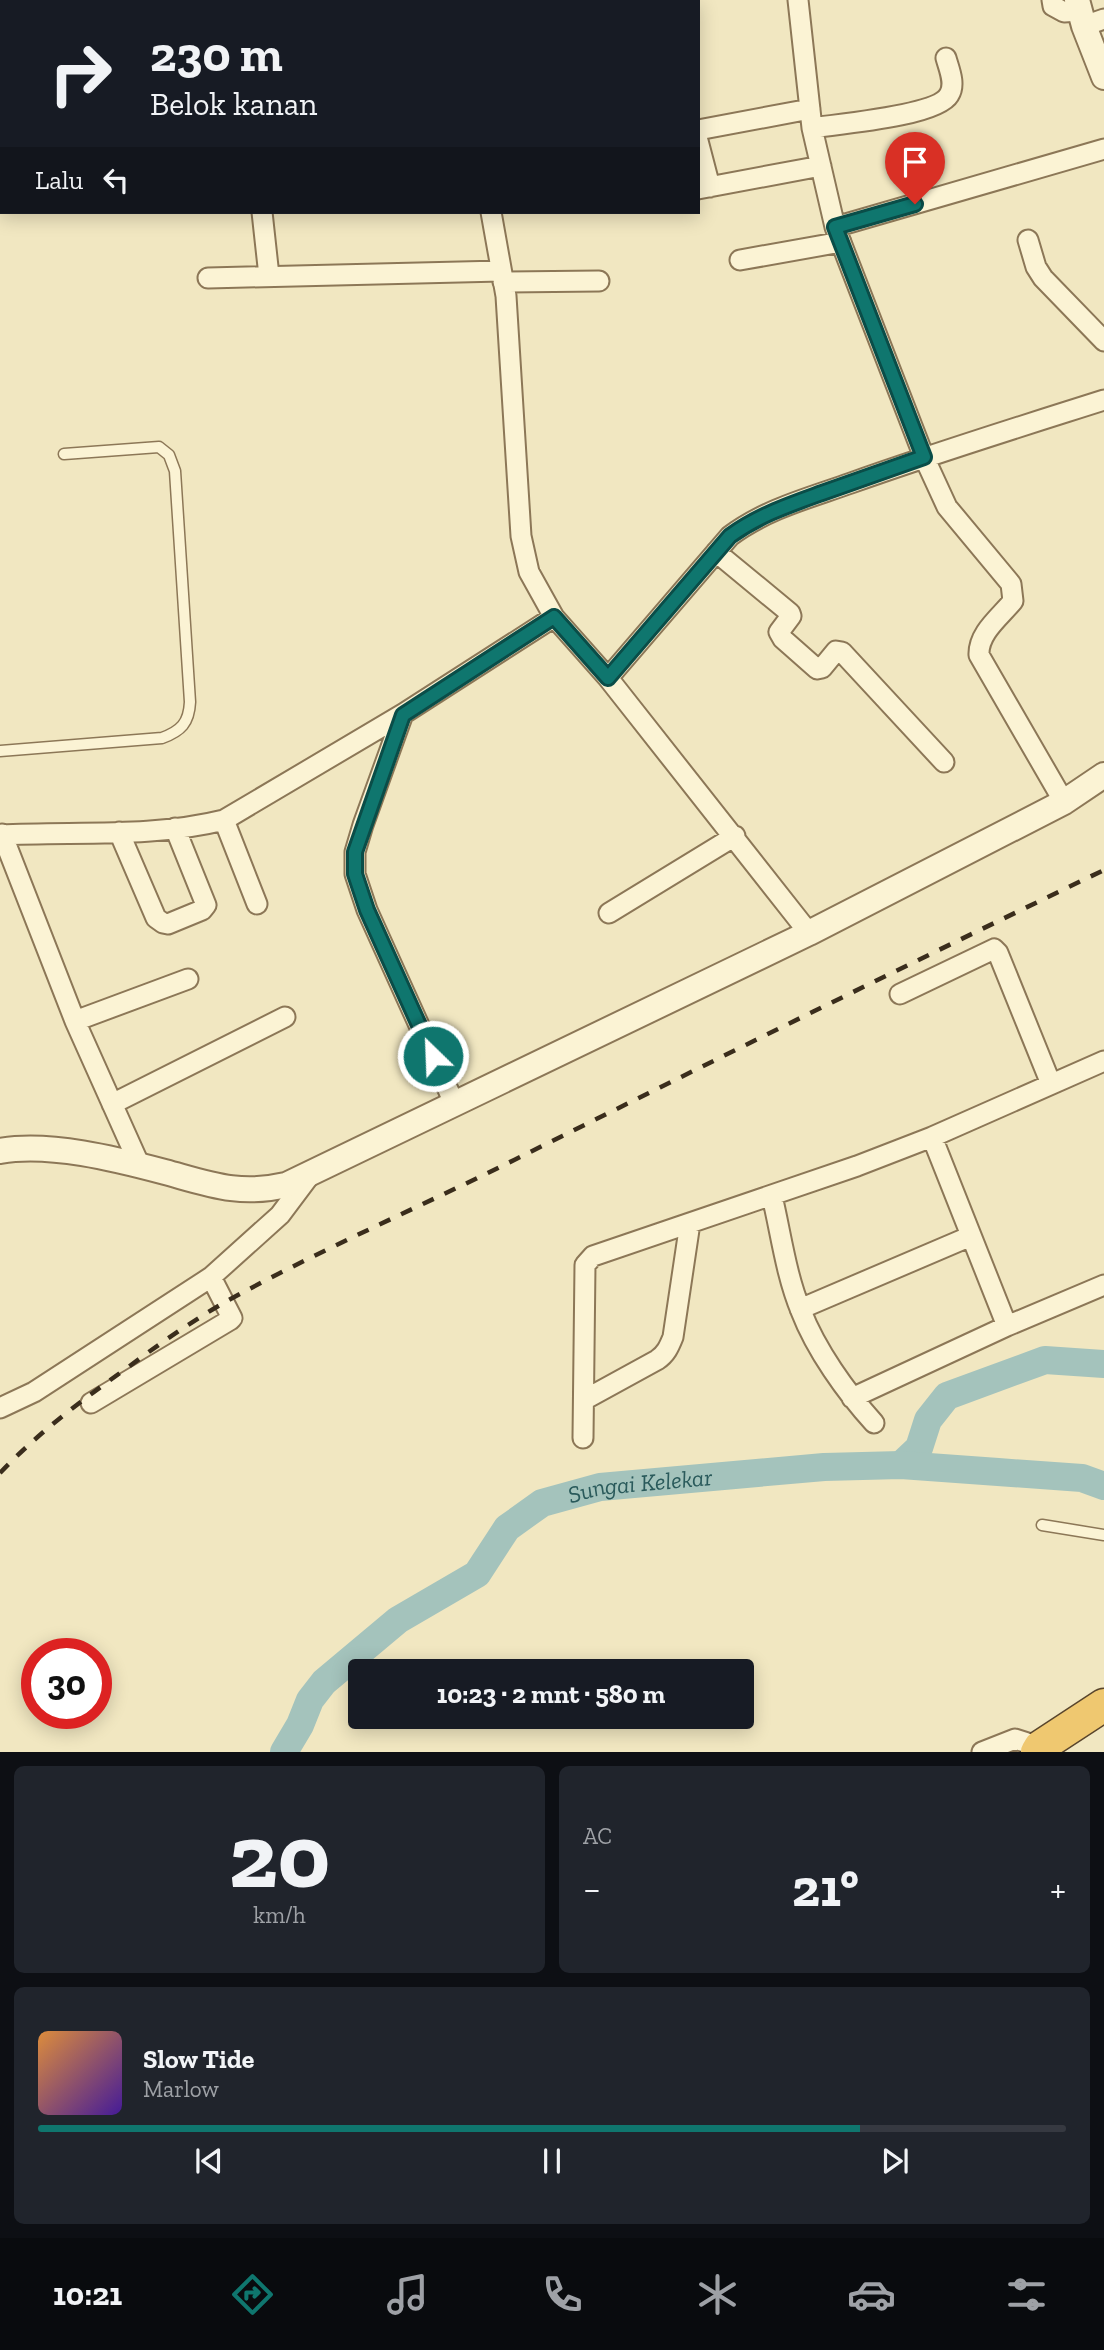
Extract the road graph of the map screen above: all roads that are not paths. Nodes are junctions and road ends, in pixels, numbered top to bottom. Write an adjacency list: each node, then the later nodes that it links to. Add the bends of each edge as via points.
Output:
1 (798, 0): 6 (street)
2 (1052, 0): 3 (street, via 1053,6 1064,12)
3 (1086, 14): 5 (street)
4 (946, 58): 6 (street, via 953,86 942,104 919,111)
5 (1104, 77)
6 (811, 119): 7 (street); 10 (street)
7 (700, 130)
8 (1104, 149): 14 (street)
9 (700, 157): 11 (street)
10 (821, 166): 11 (street); 14 (street)
11 (704, 188)
12 (262, 214): 17 (street)
13 (491, 214): 18 (street)
14 (838, 234): 16 (street); 24 (street)
15 (1028, 240): 21 (street, via 1043,278)
16 (740, 260)
17 (269, 276): 18 (street); 19 (street)
18 (502, 276): 20 (street); 26 (street, via 521,536 529,572)
19 (208, 278)
20 (599, 281)
21 (1104, 341)
22 (1104, 400): 24 (street)
23 (64, 453): 29 (lane, via 159,447 169,455 175,471 189,717 183,727 162,738)
24 (924, 457): 25 (street, via 765,514 730,536); 32 (street, via 947,507 1012,583 1013,601 982,636 979,655)
25 (716, 552): 27 (street); 30 (street, via 790,613 779,632 783,639 817,669 836,651 842,652)
26 (554, 617): 27 (street); 28 (street)
27 (608, 678): 37 (street)
28 (403, 715): 33 (street); 48 (street, via 363,825 355,852 355,874)
29 (0, 751)
30 (944, 762)
31 (1104, 775): 32 (street)
32 (1064, 802): 40 (street)
33 (224, 820): 34 (street); 38 (street)
34 (176, 828): 35 (street); 35 (street, via 206,905 168,924 156,918)
35 (119, 832): 36 (street)
36 (1, 834): 44 (street)
37 (735, 836): 39 (street); 40 (street)
38 (257, 904)
39 (609, 913)
40 (809, 933): 48 (street)
41 (188, 979): 44 (street)
42 (900, 994): 46 (street, via 994,949)
43 (285, 1017): 47 (street)
44 (75, 1021): 47 (street)
45 (1104, 1061): 46 (street)
46 (1051, 1084): 49 (street)
47 (112, 1104): 51 (street)
48 (455, 1105): 52 (street)
49 (932, 1137): 53 (street); 55 (street)
50 (0, 1151): 51 (street, via 35,1147)
51 (140, 1166): 52 (street, via 229,1190 262,1191)
52 (310, 1175): 56 (street, via 280,1215)
53 (772, 1196): 54 (street); 58 (street)
54 (690, 1223): 61 (street, via 673,1337 666,1353); 61 (street, via 588,1259)
55 (971, 1236): 58 (street); 59 (street)
56 (211, 1277): 62 (street, via 232,1318); 63 (street, via 34,1392)
57 (1104, 1285): 59 (street)
58 (800, 1309): 60 (street)
59 (1007, 1326): 60 (street)
60 (852, 1398): 64 (street)
61 (583, 1400): 65 (street)
62 (91, 1403)
63 (0, 1408)
64 (874, 1423)
65 (583, 1438)
66 (1042, 1525): 67 (lane)
67 (1104, 1535)
68 (1104, 1705): 69 (highway)
69 (1038, 1749): 70 (street, via 1015,1739)
70 (982, 1752)

